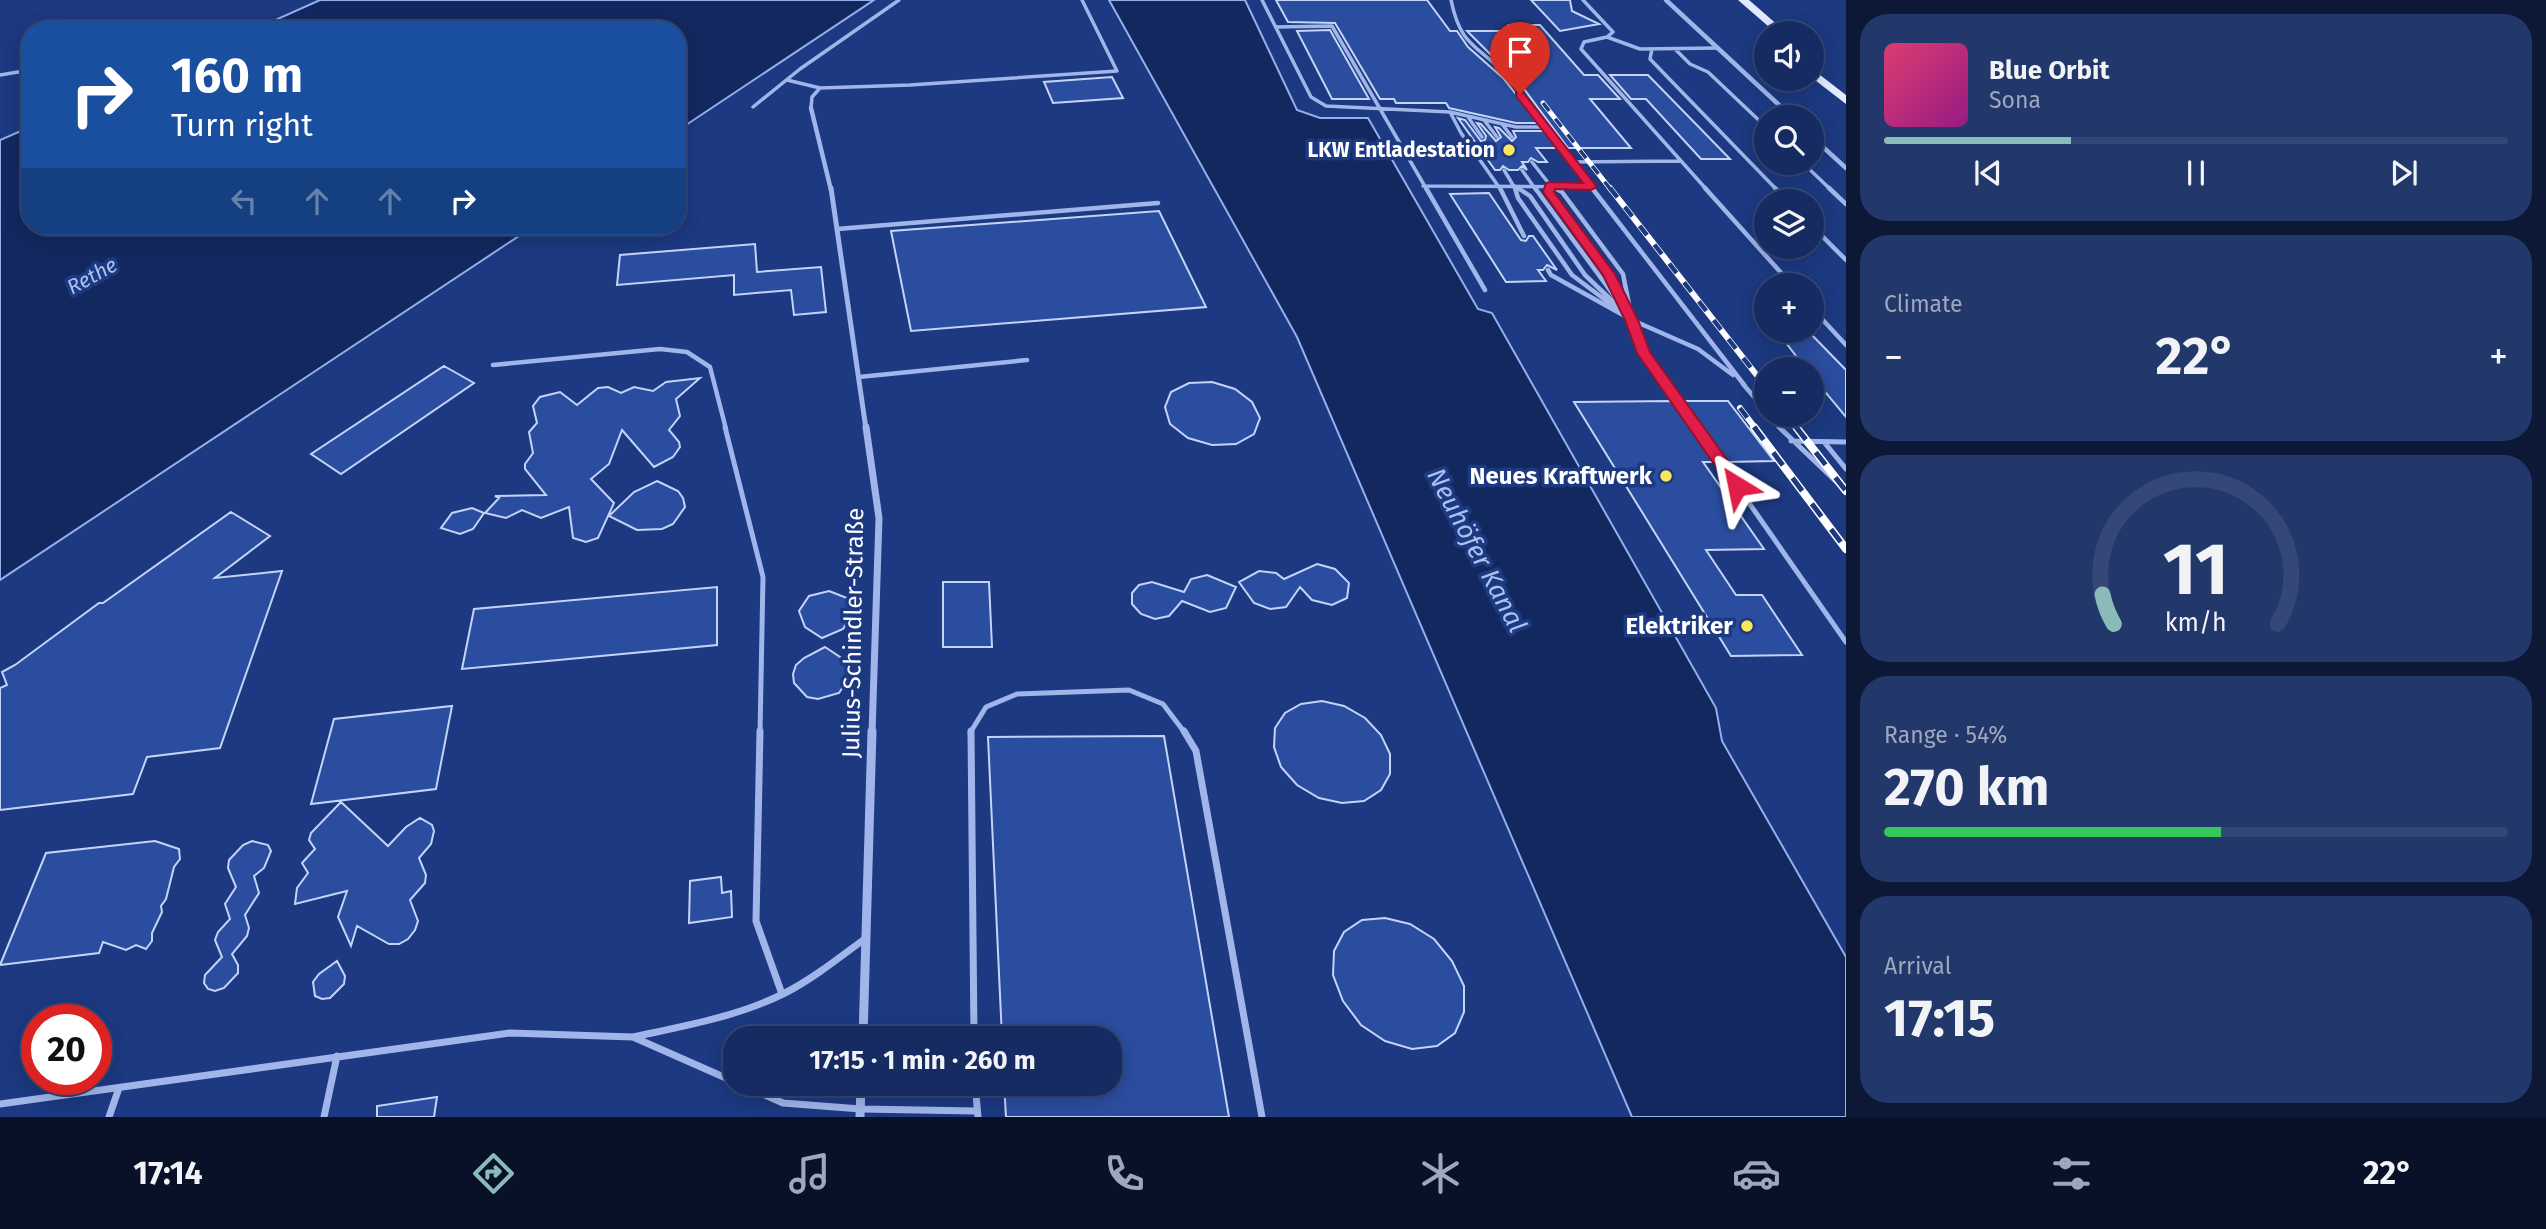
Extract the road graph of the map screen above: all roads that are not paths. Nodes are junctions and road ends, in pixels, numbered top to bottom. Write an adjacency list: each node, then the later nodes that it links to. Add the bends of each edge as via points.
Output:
1 (899, 0): 19 (lane)
2 (1082, 0): 22 (lane, via 1117,71)
3 (1262, 0): 11 (lane)
4 (1451, 0): 33 (lane, via 1456,26 1506,75)
5 (1583, 0): 12 (lane, via 1613,32)
6 (1666, 0): 13 (street)
7 (1729, 0): 9 (main road)
8 (1743, 0): 10 (main road)
9 (1754, 21)
10 (1768, 21)
11 (1276, 27): 27 (lane, via 1311,97 1326,106); 27 (lane, via 1332,26)
12 (1607, 37): 14 (lane); 38 (lane, via 1584,42 1581,49)
13 (1718, 48): 15 (lane); 24 (street)
14 (1652, 49): 15 (lane); 51 (lane, via 1650,59)
15 (1675, 49): 30 (lane, via 1690,64 1708,72)
16 (1824, 69): 21 (main road)
17 (21, 72): 18 (lane)
18 (0, 75)
19 (787, 80): 22 (lane); 25 (lane)
20 (1824, 82): 23 (main road)
21 (1846, 87)
22 (820, 88): 26 (lane, via 812,97)
23 (1846, 101)
24 (1779, 105)
25 (753, 107)
26 (811, 108): 54 (street, Julius-Schindler-Straße, via 828,170)
27 (1380, 108): 28 (lane); 46 (lane)
28 (1450, 112): 29 (lane); 47 (lane)
29 (1467, 116): 31 (lane); 34 (lane)
30 (1754, 116)
31 (1484, 120): 32 (lane); 35 (lane)
32 (1502, 124): 33 (lane); 36 (lane)
33 (1545, 127): 40 (lane)
34 (1482, 137)
35 (1497, 137)
36 (1512, 137)
37 (1824, 147): 41 (street)
38 (1681, 161): 40 (lane); 59 (lane)
39 (1532, 162): 45 (lane)
40 (1570, 162): 50 (lane)
41 (1846, 168)
42 (1504, 170): 48 (lane)
43 (1522, 170): 49 (lane)
44 (1816, 175): 53 (lane)
45 (1550, 185): 49 (lane); 50 (lane); 62 (lane, via 1548,192 1609,274); 62 (lane, via 1562,192 1623,274)
46 (1423, 186): 47 (lane); 61 (lane)
47 (1499, 186): 48 (lane); 55 (lane)
48 (1515, 186): 49 (lane); 60 (lane, via 1518,198); 62 (lane, via 1530,196 1585,275)
49 (1534, 186): 62 (lane)
50 (1591, 187): 68 (lane)
51 (1776, 189)
52 (1158, 203): 54 (lane)
53 (1846, 204)
54 (837, 229): 67 (street, Julius-Schindler-Straße)
55 (1524, 236)
56 (1824, 238): 57 (lane)
57 (1846, 260)
58 (1550, 273): 62 (lane)
59 (1781, 273)
60 (1572, 275): 62 (lane)
61 (1485, 290)
62 (1632, 320): 68 (lane, via 1691,344 1716,359); 76 (lane, via 1644,353)
63 (1824, 321): 64 (lane)
64 (1846, 345)
65 (1027, 360): 67 (lane)
66 (493, 365): 78 (lane, via 660,349 697,355 710,368 763,577 757,921)
67 (859, 377): 77 (street, Julius-Schindler-Straße, via 879,518)
68 (1745, 386): 69 (lane)
69 (1754, 397)
70 (1779, 427): 71 (lane)
71 (1791, 441): 72 (lane); 75 (lane)
72 (1824, 442): 73 (lane); 74 (lane)
73 (1846, 442)
74 (1846, 469)
75 (1846, 491)
76 (1846, 642)
77 (866, 938): 78 (lane, via 823,971); 79 (street, Julius-Schindler-Straße)
78 (782, 994): 81 (lane, via 727,1015)
79 (863, 1026)
80 (974, 1026): 92 (lane, via 969,734 986,707 1017,694 1129,690 1163,704 1196,751)
81 (634, 1037): 82 (lane, via 510,1033); 83 (lane)
82 (337, 1056): 84 (lane); 91 (lane)
83 (723, 1077)
84 (119, 1088): 87 (lane); 90 (lane)
85 (767, 1096): 88 (lane, via 783,1103)
86 (976, 1096): 89 (lane)
87 (0, 1104)
88 (860, 1113): 89 (lane)
89 (977, 1114)
90 (109, 1117)
91 (324, 1117)
92 (1262, 1117)

